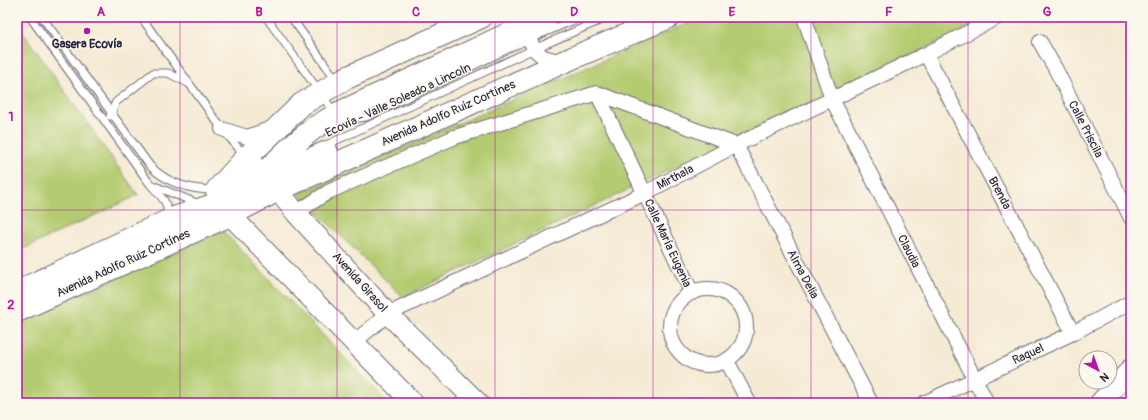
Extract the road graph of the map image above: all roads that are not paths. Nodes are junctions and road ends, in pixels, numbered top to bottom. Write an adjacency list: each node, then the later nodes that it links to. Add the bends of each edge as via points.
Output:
1 (30, 17): 25 (lane)
2 (42, 17): 22 (lane)
3 (142, 17): 18 (lane)
4 (266, 17): 19 (lane)
5 (290, 17): 19 (lane)
6 (547, 17): 16 (main road)
7 (581, 17): 16 (lane)
8 (608, 17): 16 (lane, Ecovía - Valle Soleado a Lincoln)
9 (634, 17): 16 (main road)
10 (652, 17): 16 (main road)
11 (669, 17): 16 (main road, Avenida Adolfo Ruiz Cortínes)
12 (804, 17): 21 (street, Claudia)
13 (998, 17): 17 (street, Mirthala)
14 (476, 18): 19 (main road, Avenida Adolfo Ruiz Cortínes)
15 (1040, 42): 34 (street, Calle Priscila)
16 (538, 44): 23 (main road, via 449,62); 29 (main road, Avenida Adolfo Ruiz Cortínes); 29 (lane, Ecovía - Valle Soleado a Lincoln)
17 (926, 54): 21 (street, Mirthala); 41 (street, Brenda)
18 (188, 83): 22 (lane, via 168,73 153,74 116,102); 26 (lane)
19 (329, 88): 23 (lane, via 331,108); 24 (main road, Avenida Adolfo Ruiz Cortínes, via 302,104)
20 (597, 93): 27 (street); 31 (street, Calle María Eugenia); 33 (street, via 455,136 328,192)
21 (832, 98): 27 (street, Mirthala); 45 (street, Claudia)
22 (111, 112): 25 (lane); 32 (lane, via 156,173)
23 (339, 112): 29 (main road, via 292,146)
24 (290, 116): 26 (street, via 274,127 247,137); 28 (main road, Avenida Adolfo Ruiz Cortínes)
25 (109, 127): 30 (lane)
26 (222, 129): 28 (lane)
27 (736, 145): 31 (street, Mirthala); 49 (street, Alma Delia)
28 (246, 158): 29 (street, Avenida Girasol); 32 (main road, Avenida Adolfo Ruiz Cortínes)
29 (269, 182): 32 (main road, Avenida Adolfo Ruiz Cortínes); 32 (main road); 33 (street, Avenida Girasol)
30 (150, 184): 32 (lane); 35 (lane, via 167,204)
31 (645, 193): 37 (street, Calle María Eugenia); 40 (street, Mirthala)
32 (214, 204): 35 (main road); 39 (main road, Avenida Adolfo Ruiz Cortínes, via 202,227); 42 (street)
33 (296, 213): 40 (street, Avenida Girasol)
34 (1131, 218)
35 (169, 221): 36 (main road)
36 (17, 292)
37 (692, 293): 43 (street, Calle María Eugenia, via 702,289 713,289 732,297 740,305 747,325 746,336 736,354); 43 (street, Calle María Eugenia, via 680,301 673,312 670,325 671,339 677,351 700,365 714,366)
38 (1131, 302): 41 (street, Raquel)
39 (17, 311)
40 (388, 314): 42 (street, Mirthala); 47 (street, Avenida Girasol)
41 (1073, 333): 45 (street, Raquel)
42 (354, 342): 46 (street)
43 (727, 361): 48 (street)
44 (1131, 368): 52 (street)
45 (975, 379): 50 (street, Raquel); 51 (street, Claudia)
46 (413, 403)
47 (478, 403)
48 (749, 403)
49 (871, 403)
50 (924, 403)
51 (987, 403)
52 (1100, 403)

